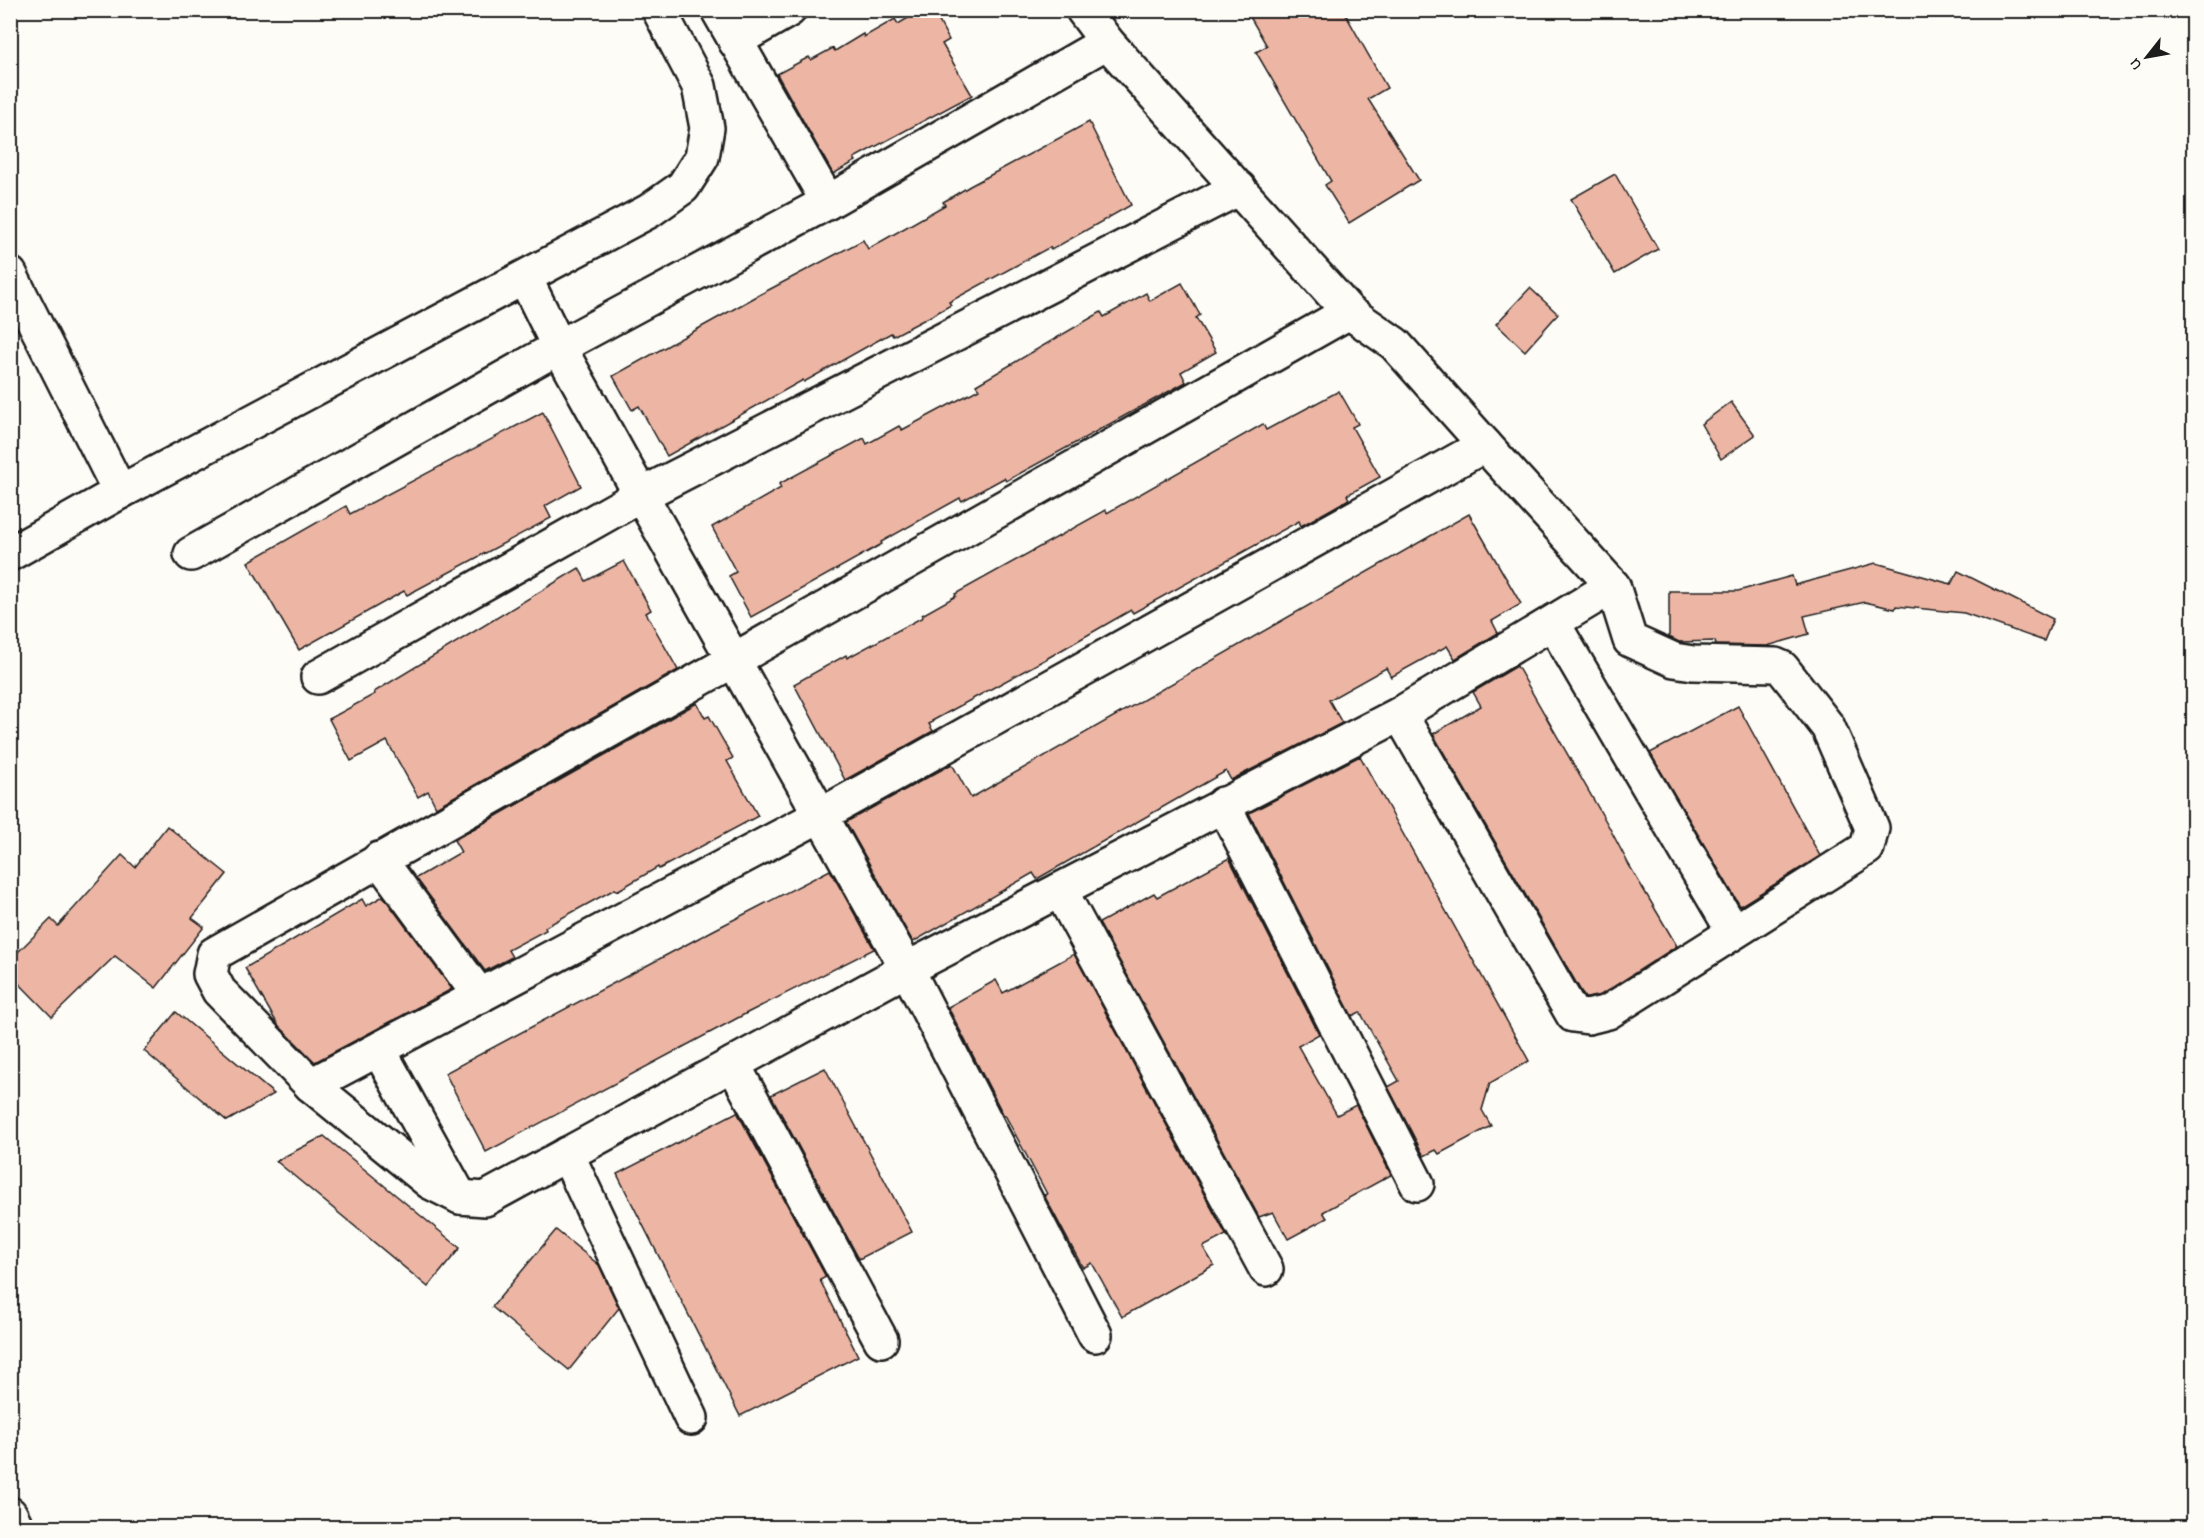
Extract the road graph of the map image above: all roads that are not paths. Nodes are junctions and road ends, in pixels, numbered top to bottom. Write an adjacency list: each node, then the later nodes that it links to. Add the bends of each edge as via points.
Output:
1 (659, 10): 10 (street, via 699,86 707,128 702,157 683,187 649,211)
2 (718, 10): 5 (street)
3 (789, 10): 5 (street)
4 (1083, 10): 6 (street)
5 (735, 41): 8 (street)
6 (1107, 42): 7 (street); 8 (street)
7 (1239, 188): 11 (street); 15 (street)
8 (828, 202): 12 (street)
9 (10, 274): 14 (street)
10 (525, 278): 12 (street); 14 (street)
11 (1349, 312): 13 (street, via 1395,344); 20 (street)
12 (559, 347): 15 (street); 17 (street)
13 (1485, 445): 18 (street); 24 (street)
14 (120, 492): 16 (street)
15 (641, 495): 20 (street); 21 (street)
16 (10, 554)
17 (191, 554)
18 (1613, 586): 19 (street); 27 (street, via 1630,640 1674,660 1782,668 1828,727 1872,828 1867,848)
19 (1553, 623): 22 (street); 27 (street)
20 (733, 659): 24 (street); 25 (street)
21 (318, 677)
22 (1400, 714): 23 (street); 27 (street, via 1573,1015 1588,1017 1608,1012)
23 (1223, 804): 26 (street); 34 (street)
24 (821, 815): 28 (street); 29 (street)
25 (379, 859): 29 (street); 32 (street, via 214,954 210,974 219,991)
26 (1060, 890): 28 (street); 36 (street)
27 (1733, 931)
28 (908, 969): 31 (street); 37 (street)
29 (480, 996): 30 (street)
30 (379, 1050): 32 (street); 35 (street)
31 (733, 1064): 33 (street); 38 (street)
32 (311, 1085): 35 (street, via 430,1182)
33 (567, 1154): 35 (street, via 485,1198); 39 (street)
34 (1417, 1184)
35 (460, 1197)
36 (1266, 1269)
37 (1095, 1335)
38 (881, 1340)
39 (691, 1418)
40 (10, 1514): 41 (street)
41 (17, 1527)

